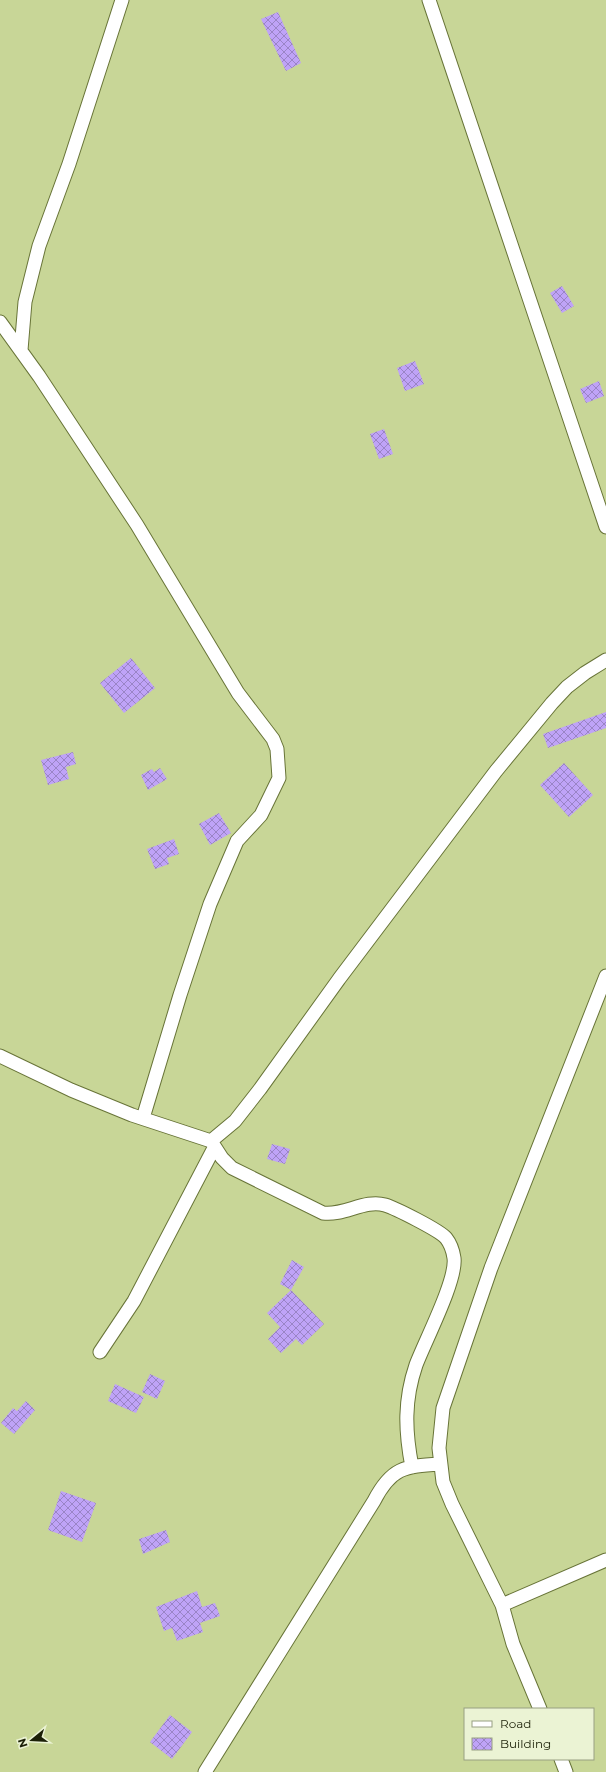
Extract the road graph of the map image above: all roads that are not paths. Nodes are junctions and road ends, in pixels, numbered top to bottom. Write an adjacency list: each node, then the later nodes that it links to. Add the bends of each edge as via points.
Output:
1 (122, 0): 4 (street, via 69,164 39,246 25,302)
2 (429, 0): 5 (street)
3 (0, 322): 4 (street)
4 (21, 350): 9 (street, via 137,525 238,693 273,739 277,749 279,778 260,815 237,840 210,904)
5 (606, 527)
6 (606, 660): 10 (street, via 567,687 501,765 339,979 260,1089)
7 (606, 976): 12 (street, via 484,1290 443,1408)
8 (0, 1056): 9 (street, via 71,1090)
9 (143, 1118): 10 (street)
10 (213, 1144): 11 (street, via 134,1301); 13 (street, via 232,1168 323,1213 333,1214 370,1204 386,1205 446,1238 451,1248 454,1268 416,1366 408,1395 406,1420)
11 (100, 1352)
12 (440, 1464): 13 (street); 15 (street, via 443,1482 452,1504)
13 (412, 1466): 18 (street, via 395,1473 383,1483)
14 (606, 1560): 15 (street)
15 (502, 1605): 16 (street, via 513,1644)
16 (540, 1708)
17 (561, 1760): 19 (street)
18 (204, 1772)
19 (566, 1772)

